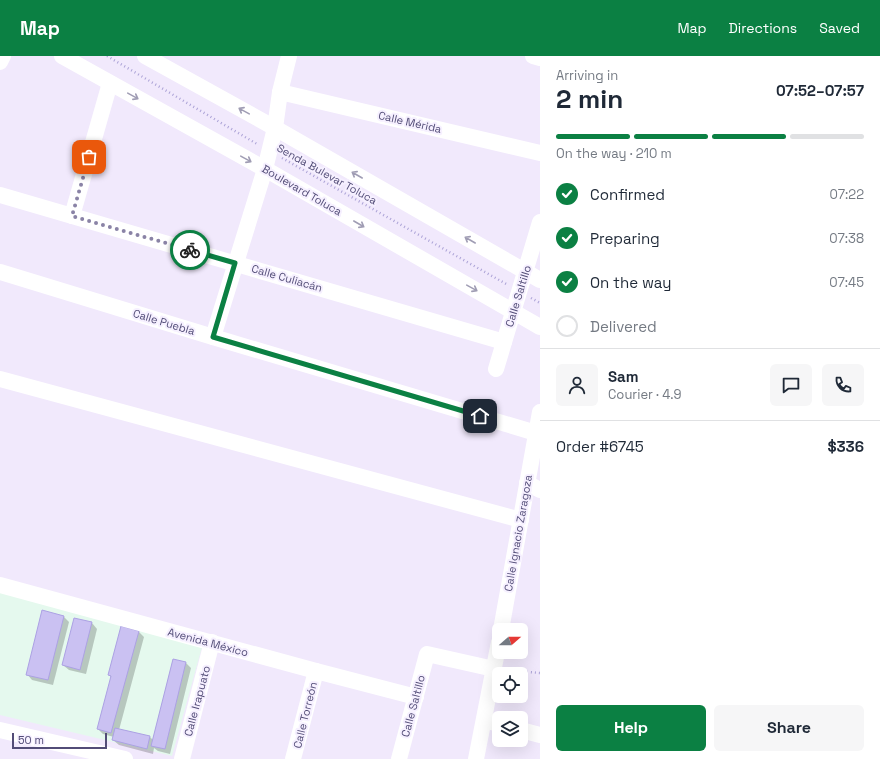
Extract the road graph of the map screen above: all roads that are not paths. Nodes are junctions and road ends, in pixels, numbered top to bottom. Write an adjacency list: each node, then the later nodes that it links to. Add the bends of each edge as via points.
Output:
1 (3, 56): 7 (street)
2 (62, 56): 8 (street, Boulevard Toluca)
3 (145, 56): 10 (street, one-way to 3)
4 (288, 56): 9 (street)
5 (533, 56): 6 (street)
6 (540, 58)
7 (0, 62)
8 (110, 83): 12 (street, Boulevard Toluca, one-way to 12); 14 (street)
9 (280, 92): 10 (street); 11 (street, Calle Mérida)
10 (275, 128): 12 (street); 18 (street, one-way to 10)
11 (540, 153)
12 (265, 169): 16 (street); 20 (street, Boulevard Toluca, one-way to 20)
13 (0, 196): 14 (street, Calle Culiacán)
14 (72, 216): 16 (street, Calle Culiacán)
15 (540, 222): 18 (street, Calle Saltillo)
16 (235, 263): 22 (street); 23 (street, Calle Culiacán)
17 (0, 272): 22 (street, Calle Puebla)
18 (525, 272): 19 (street); 20 (street, Calle Saltillo)
19 (540, 280)
20 (514, 312): 21 (street, Boulevard Toluca); 23 (street, Calle Saltillo)
21 (540, 327)
22 (213, 337): 26 (street, Calle Puebla)
23 (504, 342): 24 (street, Calle Saltillo)
24 (496, 369)
25 (0, 379): 28 (street)
26 (538, 422): 27 (street, Calle Ignacio Zaragoza)
27 (534, 487): 28 (street, Calle Ignacio Zaragoza)
28 (521, 520): 30 (street, Calle Ignacio Zaragoza)
29 (0, 586): 31 (street, Avenida México)
30 (502, 623)
31 (212, 642): 33 (street, Avenida México); 40 (street, Calle Irapuato)
32 (492, 669): 34 (street, Calle Saltillo, via 428,654)
33 (316, 671): 34 (street, Avenida México); 41 (street, Calle Torreón)
34 (416, 697): 42 (street, Calle Saltillo)
35 (492, 722): 43 (street)
36 (0, 730): 39 (street)
37 (528, 732): 38 (street)
38 (540, 735)
39 (125, 759)
40 (182, 759)
41 (294, 759)
42 (399, 759)
43 (476, 759)

